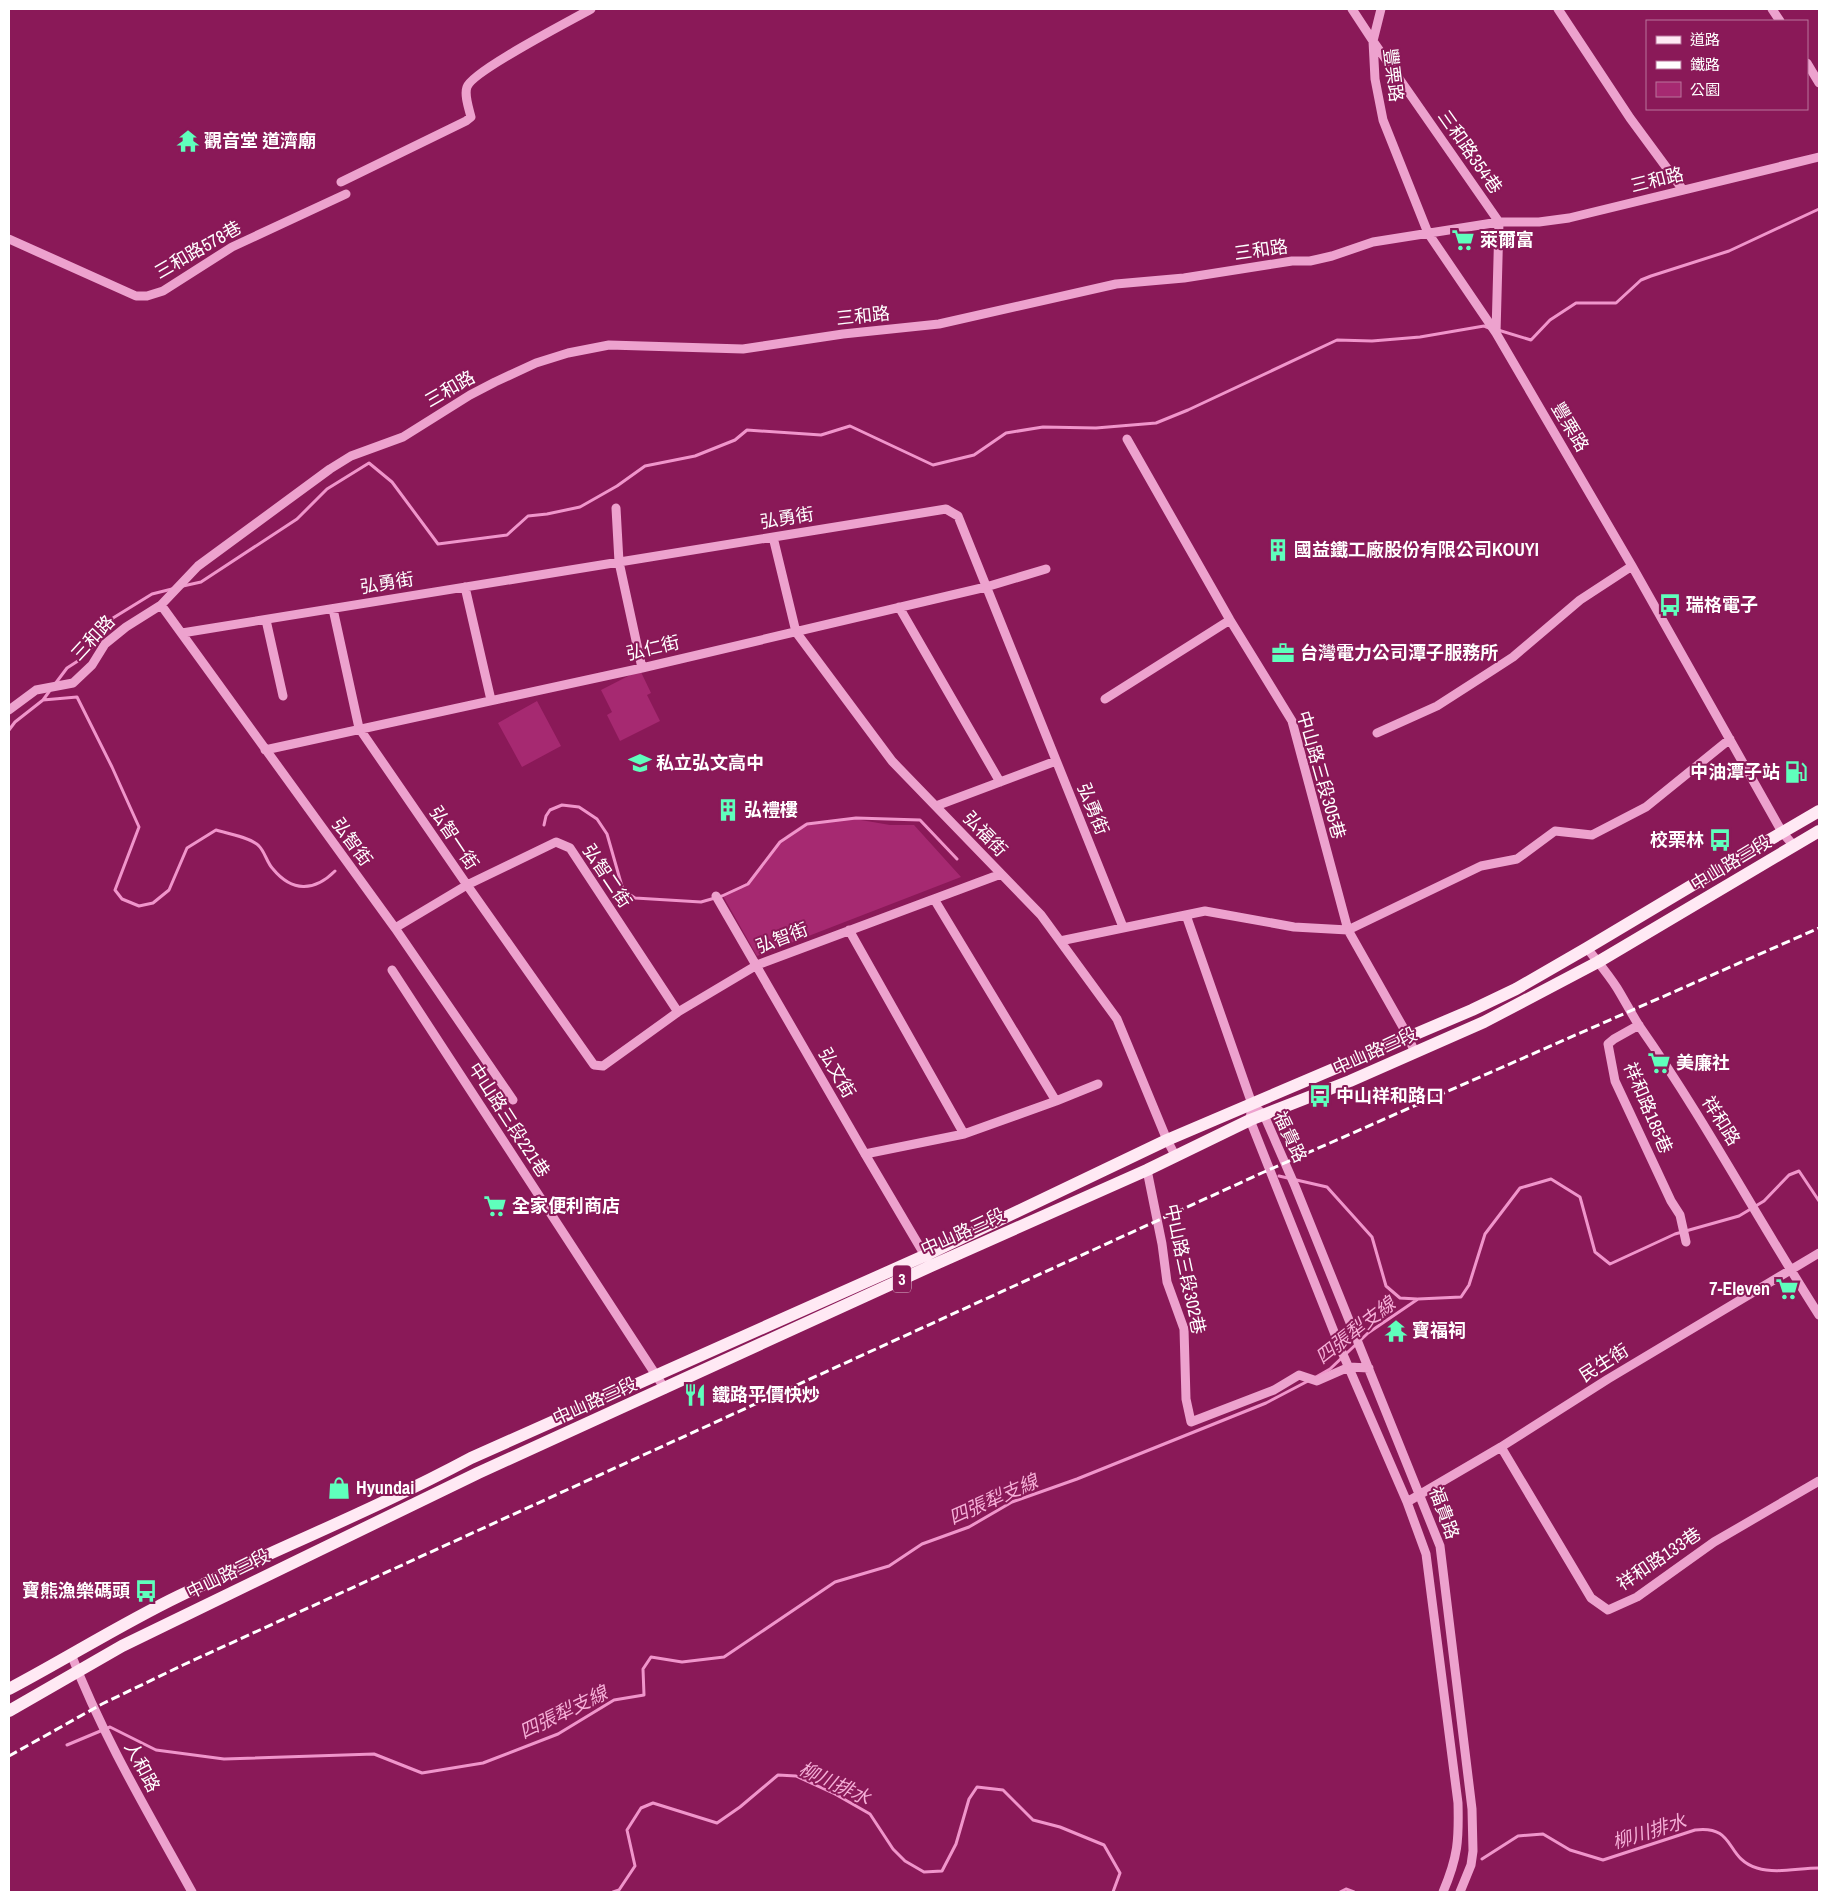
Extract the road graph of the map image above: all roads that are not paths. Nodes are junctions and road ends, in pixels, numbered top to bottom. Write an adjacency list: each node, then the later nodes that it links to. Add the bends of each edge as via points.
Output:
1 (591, 9): 11 (street, via 470,81 466,88 471,117 466,121)
2 (1352, 9): 7 (street, 三和路354巷)
3 (1381, 9): 7 (street, 豐栗路)
4 (1558, 9): 12 (street, via 1630,118)
5 (1772, 9): 6 (street)
6 (1779, 20)
7 (1373, 41): 14 (street, 三和路354巷); 15 (street, 豐栗路, via 1375,79 1383,120)
8 (1808, 65): 9 (street)
9 (1819, 82)
10 (1819, 157): 12 (street, 三和路)
11 (341, 182)
12 (1683, 190): 14 (street, 三和路, via 1569,218)
13 (346, 194): 16 (street, 三和路578巷, via 232,247 163,291 147,296 136,296)
14 (1499, 222): 15 (street, 三和路); 17 (street, 三和路354巷)
15 (1428, 232): 17 (street, 豐栗路); 26 (street, 三和路, via 1373,242 1310,261 1116,284 938,324 743,349 609,345 568,353 536,363 479,391 403,436 351,456 214,552)
16 (9, 239)
17 (1496, 333): 22 (street, 豐栗路)
18 (1127, 439): 30 (street, 中山路三段305巷)
19 (616, 508): 21 (street)
20 (773, 537): 21 (street, 弘勇街); 25 (street, 弘勇街, via 946,509 958,516); 31 (street, 弘福街)
21 (619, 562): 24 (street, 弘勇街); 33 (street)
22 (1632, 566): 39 (street, via 1580,600 1513,657 1437,706); 40 (street, 豐栗路)
23 (1046, 569): 25 (street, 弘仁街)
24 (465, 587): 27 (street, 弘勇街); 36 (street)
25 (986, 587): 28 (street, 弘仁街); 42 (street, 弘勇街)
26 (161, 605): 32 (street, 弘智街); 37 (street, 三和路, via 126,626 73,683 36,690)
27 (333, 608): 29 (street, 弘勇街); 38 (street, 弘智一街)
28 (899, 608): 31 (street, 弘仁街); 43 (street)
29 (266, 620): 32 (street, 弘勇街); 34 (street)
30 (1230, 620): 35 (street); 57 (street, 中山路三段305巷, via 1292,721)
31 (796, 632): 33 (street, 弘仁街); 44 (street, 弘福街, via 892,761)
32 (182, 633): 41 (street, 弘智街)
33 (642, 668): 36 (street, 弘仁街)
34 (283, 696)
35 (1105, 699)
36 (491, 700): 38 (street, 弘仁街)
37 (9, 710)
38 (360, 728): 41 (street, 弘仁街); 50 (street, 弘智一街)
39 (1378, 733)
40 (1730, 739): 47 (street, 豐栗路); 57 (street, via 1646,807 1592,835 1555,832 1517,859 1481,866)
41 (265, 750): 55 (street, 弘智街)
42 (1056, 761): 43 (street); 54 (street, 弘勇街)
43 (1000, 782): 44 (street)
44 (936, 806): 49 (street, 弘福街)
45 (1819, 811): 47 (main road, 中山路三段 / 3)
46 (1819, 831): 48 (main road, 中山路三段 / 3)
47 (1782, 832): 48 (street, 豐栗路); 59 (main road, 中山路三段 / 3)
48 (1794, 846): 60 (main road, 中山路三段 / 3)
49 (1001, 874): 52 (street, 弘智街); 58 (street, 弘福街)
50 (467, 885): 55 (street, 弘智二街); 63 (street, 弘智二街, via 556,842 570,848); 67 (street, 弘智一街)
51 (716, 896): 61 (street, 弘文街)
52 (934, 900): 56 (street, 弘智街); 70 (street)
53 (1186, 915): 54 (street); 57 (street, via 1205,911 1294,927); 71 (street)
54 (1123, 927): 58 (street)
55 (395, 928): 69 (street, 弘智街)
56 (850, 930): 61 (street, 弘智街); 74 (street)
57 (1348, 930): 65 (street, 中山路三段305巷)
58 (1060, 941): 75 (street, 弘福街, via 1117,1020)
59 (1587, 948): 60 (street, 祥和路); 65 (main road, 中山路三段 / 3, via 1516,989)
60 (1598, 962): 64 (street, 祥和路); 66 (main road, 中山路三段 / 3, via 1484,1022)
61 (757, 964): 63 (street, 弘智街); 76 (street, 弘文街)
62 (392, 970): 86 (street, 中山路三段221巷)
63 (678, 1012): 67 (street, 弘智街, via 603,1066)
64 (1639, 1026): 79 (street, 祥和路185巷, via 1608,1044 1611,1064 1615,1081 1680,1215); 82 (street, 祥和路, via 1691,1103)
65 (1408, 1036): 66 (street, 中山路三段305巷); 71 (main road, 中山路三段 / 3)
66 (1415, 1053): 72 (main road, 中山路三段 / 3)
67 (594, 1065)
68 (1098, 1084): 70 (street)
69 (513, 1100)
70 (1056, 1101): 74 (street)
71 (1252, 1104): 72 (street, 福貴路); 73 (street, 福貴路); 75 (main road, 中山路三段 / 3)
72 (1264, 1115): 73 (main road, 中山路三段 / 3); 85 (street, 福貴路)
73 (1250, 1120): 77 (main road, 中山路三段 / 3); 84 (street, 福貴路)
74 (964, 1134): 76 (street)
75 (1167, 1140): 77 (street, 弘福街); 81 (main road, 中山路三段 / 3)
76 (865, 1154): 81 (street, 弘文街)
77 (1176, 1157): 78 (main road, 中山路三段 / 3)
78 (1147, 1170): 81 (main road, 中山路三段 / 3); 84 (street, 中山路三段302巷, via 1167,1282 1184,1329 1186,1399 1191,1422 1274,1390 1299,1375 1317,1381)
79 (1686, 1242)
80 (1819, 1253): 82 (street, 民生街)
81 (928, 1260): 86 (main road, 中山路三段 / 3); 87 (main road, 中山路三段 / 3)
82 (1791, 1271): 83 (street, 祥和路); 88 (street, 民生街, via 1608,1379)
83 (1819, 1315)
84 (1349, 1368): 85 (street, 中山路三段302巷); 91 (street, 福貴路)
85 (1369, 1368): 90 (street, 福貴路)
86 (655, 1374): 87 (street, 中山路三段221巷); 92 (main road, 中山路三段 / 3, via 178,1597)
87 (665, 1388): 93 (main road, 中山路三段 / 3, via 478,1473 182,1616)
88 (1501, 1447): 89 (street, 祥和路133巷, via 1591,1598 1608,1610 1637,1597 1714,1542); 90 (street, 民生街)
89 (1819, 1481)
90 (1420, 1494): 91 (street, 民生街); 98 (street, 福貴路, via 1440,1546 1468,1769 1473,1851)
91 (1407, 1502): 97 (street, 福貴路, via 1426,1554 1458,1803 1458,1840 1453,1869)
92 (70, 1654): 93 (street, 人和路); 94 (main road, 中山路三段 / 3)
93 (77, 1671): 95 (main road, 中山路三段 / 3); 96 (street, 人和路, via 107,1736)
94 (9, 1689)
95 (9, 1710)
96 (192, 1892)
97 (1443, 1892)
98 (1460, 1892)

